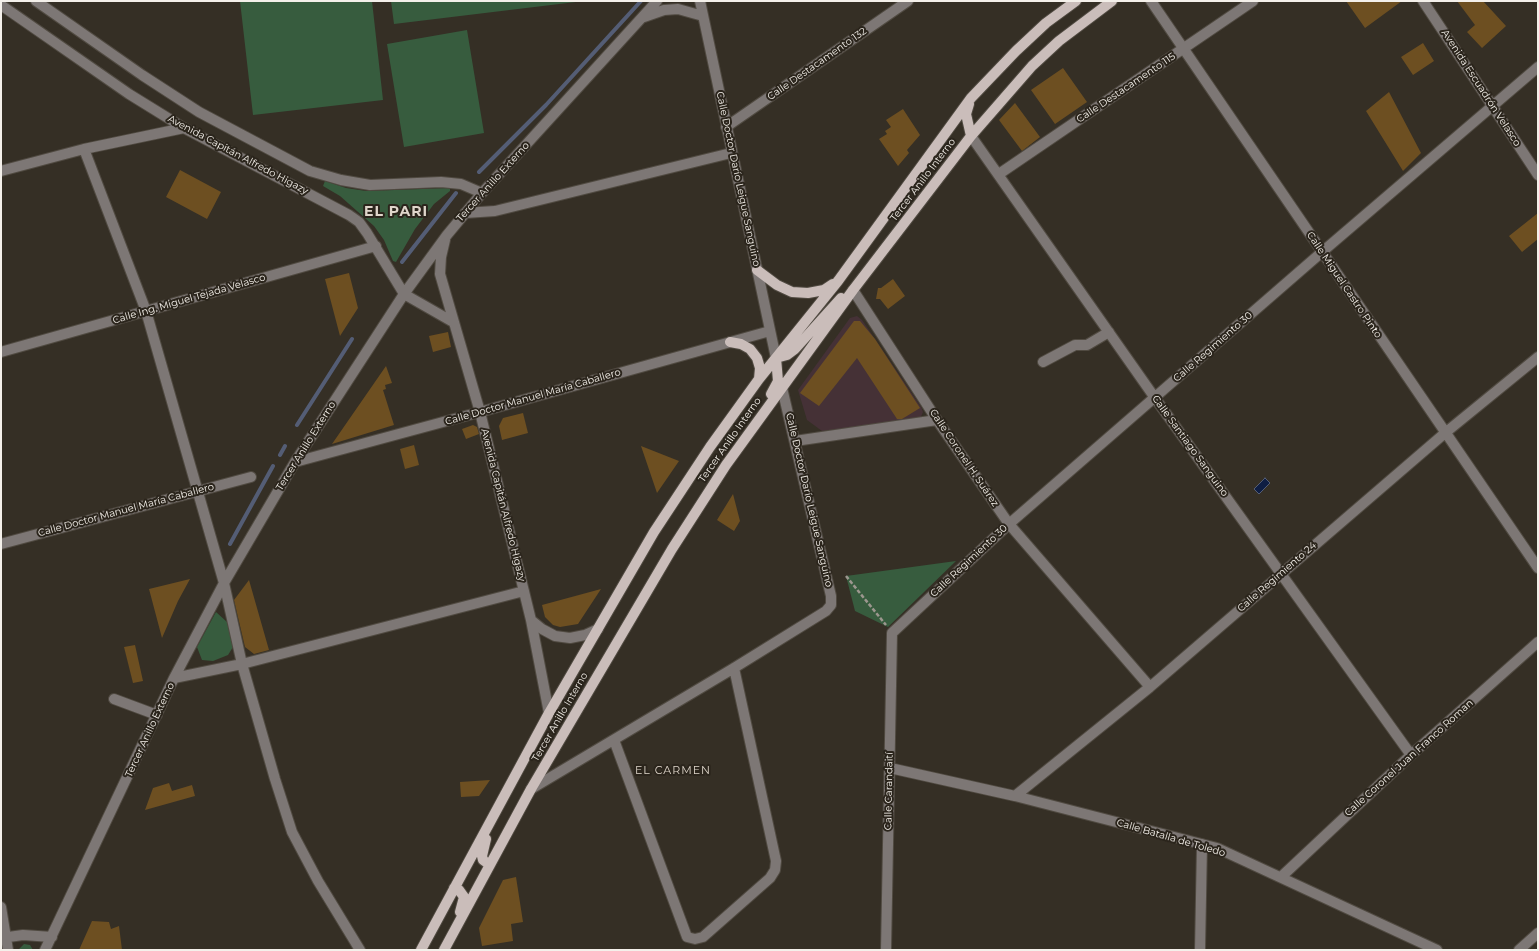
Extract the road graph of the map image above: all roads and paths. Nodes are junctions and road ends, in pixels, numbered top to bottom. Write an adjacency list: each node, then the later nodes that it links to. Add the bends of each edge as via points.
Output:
1 (36, 1): 25 (street, Avenida Capitán Alfredo Higazy, via 199,112 310,171 370,185 441,182 461,184)
2 (657, 1): 12 (street, Tercer Anillo Externo)
3 (700, 1): 11 (street, Calle Doctor Darío Leigue Sanguino)
4 (908, 1): 17 (street, Calle Destacamento 132)
5 (1076, 1): 15 (main road, Tercer Anillo Interno, via 1046,23)
6 (1112, 1): 19 (main road, Tercer Anillo Interno, via 1059,41 1032,66)
7 (1151, 1): 13 (street, Calle Miguel Castro Pinto)
8 (1253, 1): 13 (street, Calle Destacamento 115)
9 (1423, 1): 16 (street, Avenida Escuadrón Velasco)
10 (1, 5): 18 (street, Avenida Capitán Alfredo Higazy, via 129,94)
11 (704, 16): 12 (street, via 678,9 658,11); 17 (street, Calle Doctor Darío Leigue Sanguino)
12 (640, 18): 25 (street, Tercer Anillo Externo)
13 (1183, 49): 23 (street, Calle Destacamento 115); 29 (street, Calle Miguel Castro Pinto)
14 (1538, 68): 16 (street, Calle Regimiento 30)
15 (971, 98): 19 (main road, via 966,114); 32 (main road, Tercer Anillo Interno)
16 (1493, 106): 24 (street, Avenida Escuadrón Velasco); 29 (street, Calle Regimiento 30)
17 (726, 127): 21 (street, Calle Doctor Darío Leigue Sanguino)
18 (184, 128): 20 (street); 28 (street, Avenida Capitán Alfredo Higazy, via 350,215 359,222)
19 (971, 136): 23 (street, Calle Santiago Sanguino); 31 (main road, Tercer Anillo Interno)
20 (84, 150): 22 (street); 35 (street)
21 (731, 153): 26 (street, via 495,211); 30 (street, Calle Doctor Darío Leigue Sanguino)
22 (1, 171)
23 (999, 174): 38 (street, Calle Santiago Sanguino)
24 (1538, 175)
25 (482, 193): 26 (street, Tercer Anillo Externo)
26 (465, 213): 27 (street, Tercer Anillo Externo)
27 (447, 234): 34 (street, Tercer Anillo Externo); 36 (street, Avenida Capitán Alfredo Higazy, via 440,274)
28 (376, 246): 34 (street, Avenida Capitán Alfredo Higazy); 35 (street, Calle Ing. Miguel Tejada Velasco)
29 (1322, 252): 46 (street, Calle Regimiento 30); 49 (street, Calle Miguel Castro Pinto)
30 (757, 270): 32 (main road, via 792,292 808,294 824,290); 37 (street, Calle Doctor Darío Leigue Sanguino)
31 (866, 275): 33 (main road, Tercer Anillo Interno); 42 (main road, via 849,288 795,350)
32 (838, 281): 42 (main road, Tercer Anillo Interno)
33 (853, 290): 45 (main road, Tercer Anillo Interno); 48 (street, Calle Coronel H. Suárez)
34 (404, 294): 36 (street, Avenida Capitán Alfredo Higazy); 52 (street, Tercer Anillo Externo)
35 (146, 311): 40 (street, Calle Ing. Miguel Tejada Velasco); 54 (street)
36 (453, 322): 47 (street, Avenida Capitán Alfredo Higazy)
37 (770, 331): 39 (street, Calle Doctor Manuel María Caballero); 42 (street, Calle Doctor Darío Leigue Sanguino)
38 (1109, 332): 43 (street, via 1088,345 1075,345); 46 (street, Calle Santiago Sanguino)
39 (730, 342): 44 (main road, via 750,349 757,358 760,368); 47 (street, Calle Doctor Manuel María Caballero)
40 (1, 352)
41 (1538, 357): 49 (street, Calle Regimiento 24)
42 (776, 358): 44 (main road, Tercer Anillo Interno); 50 (main road, via 778,381 756,415)
43 (1043, 362)
44 (759, 379): 63 (main road, Tercer Anillo Interno, via 654,532)
45 (782, 388): 50 (main road, Tercer Anillo Interno); 51 (street, Calle Doctor Darío Leigue Sanguino)
46 (1155, 398): 55 (street, Calle Regimiento 30); 58 (street, Calle Santiago Sanguino)
47 (480, 412): 52 (street, Calle Doctor Manuel María Caballero); 61 (street, Avenida Capitán Alfredo Higazy)
48 (937, 420): 51 (street); 55 (street, Calle Coronel H. Suárez)
49 (1445, 432): 57 (street, Calle Miguel Castro Pinto); 58 (street, Calle Regimiento 24)
50 (747, 436): 75 (main road, Tercer Anillo Interno, via 672,549)
51 (795, 441): 67 (street, Calle Doctor Darío Leigue Sanguino, via 831,605 826,612)
52 (295, 462): 60 (street, Tercer Anillo Externo)
53 (251, 477): 54 (street, Calle Doctor Manuel María Caballero)
54 (198, 491): 56 (street, Calle Doctor Manuel María Caballero); 60 (street)
55 (1009, 524): 64 (street, Calle Regimiento 30); 69 (street, Calle Coronel H. Suárez)
56 (1, 544)
57 (1538, 568)
58 (1281, 573): 69 (street, Calle Regimiento 24); 74 (street, Calle Santiago Sanguino)
59 (846, 576): 64 (path)
60 (224, 583): 66 (street); 68 (street, Tercer Anillo Externo)
61 (524, 591): 62 (street, Avenida Capitán Alfredo Higazy); 66 (street)
62 (531, 620): 63 (street, via 542,630 555,636 570,638); 71 (street, Avenida Capitán Alfredo Higazy)
63 (598, 629): 71 (main road, Tercer Anillo Interno)
64 (892, 633): 76 (street, Calle Carandaití)
65 (1538, 642): 74 (street, Calle Coronel Juan Franco Roman)
66 (242, 664): 68 (street); 92 (street, via 292,832)
67 (734, 668): 73 (street); 73 (street, via 776,861 775,870 770,878 703,937 687,937)
68 (174, 678): 72 (street, Tercer Anillo Externo)
69 (1150, 687): 79 (street, Calle Regimiento 24)
70 (114, 699): 72 (street)
71 (549, 713): 80 (main road, Tercer Anillo Interno)
72 (157, 715): 88 (street, Tercer Anillo Externo)
73 (614, 740): 77 (street)
74 (1411, 755): 83 (street, Calle Coronel Juan Franco Roman)
75 (548, 761): 77 (street, via 554,769); 78 (main road, Tercer Anillo Interno)
76 (890, 768): 79 (street, Calle Batalla de Toledo); 95 (street, Calle Carandaití)
77 (564, 770): 78 (street)
78 (531, 789): 82 (main road, Tercer Anillo Interno)
79 (1015, 796): 81 (street, Calle Batalla de Toledo)
80 (491, 822): 82 (main road, via 482,856); 84 (main road, Tercer Anillo Interno)
81 (1202, 844): 83 (street, Calle Batalla de Toledo, via 1217,848); 96 (street)
82 (490, 866): 86 (main road, Tercer Anillo Interno)
83 (1281, 877): 97 (street, Calle Batalla de Toledo)
84 (454, 888): 86 (main road, via 460,890 464,897); 93 (main road, Tercer Anillo Interno)
85 (1, 907): 89 (street)
86 (455, 929): 94 (main road, Tercer Anillo Interno)
87 (1538, 933): 98 (street)
88 (52, 937): 89 (street, via 36,935); 91 (street, Tercer Anillo Externo)
89 (4, 938): 90 (street)
90 (8, 950)
91 (46, 950)
92 (360, 950)
93 (421, 950)
94 (444, 950)
95 (886, 950)
96 (1200, 950)
97 (1437, 950)
98 (1519, 950)

